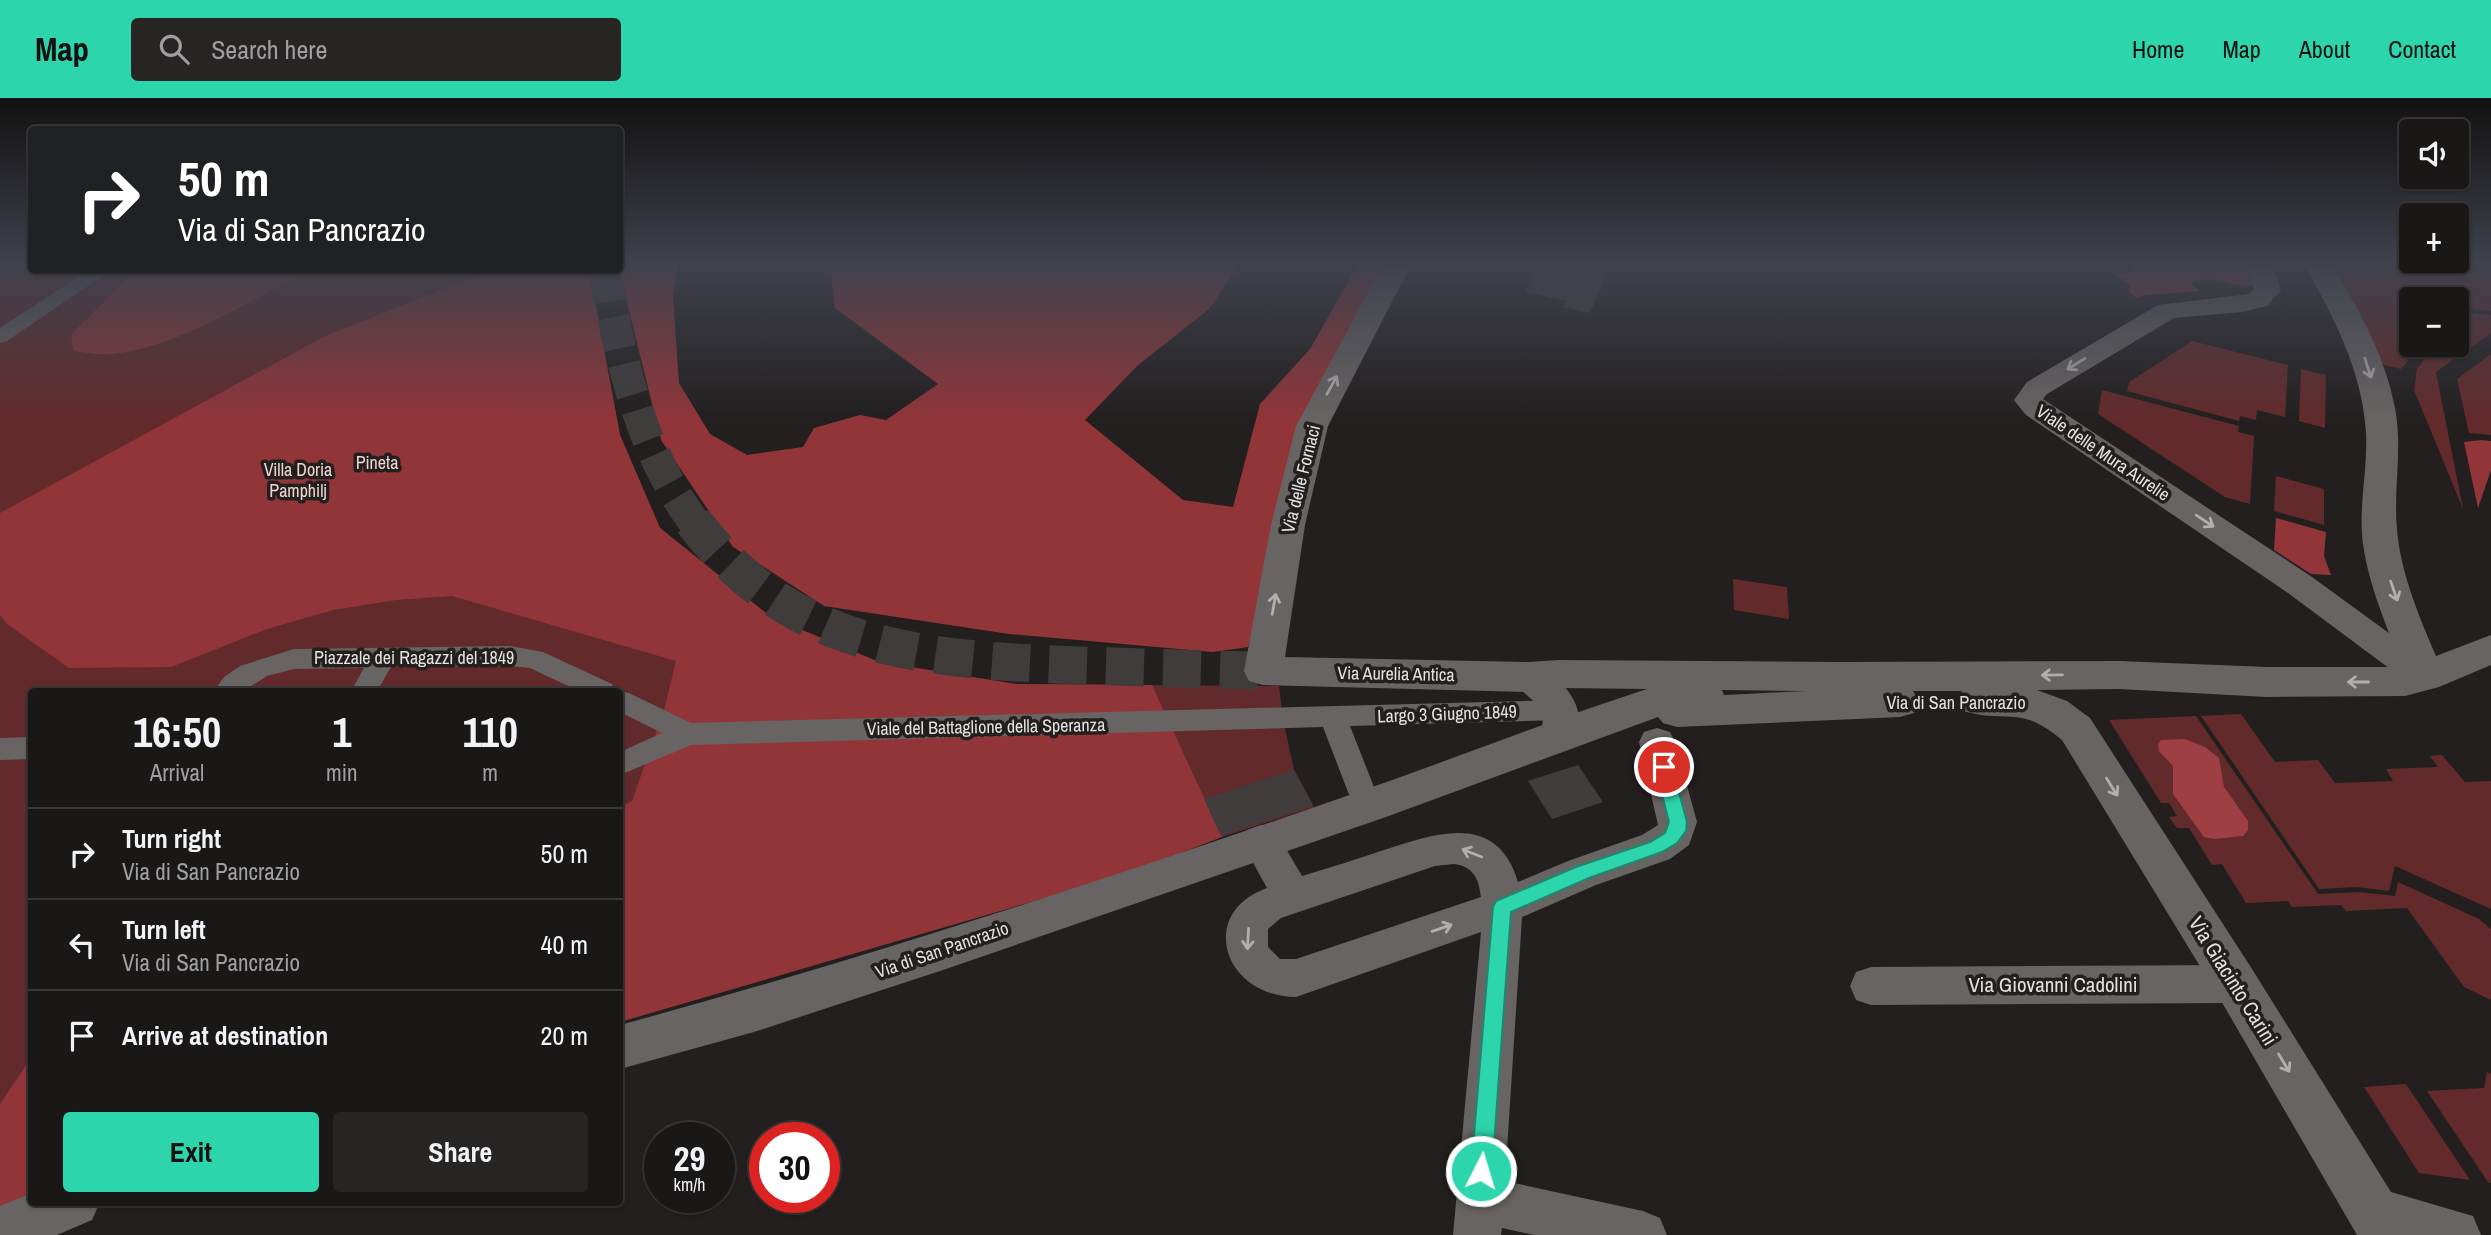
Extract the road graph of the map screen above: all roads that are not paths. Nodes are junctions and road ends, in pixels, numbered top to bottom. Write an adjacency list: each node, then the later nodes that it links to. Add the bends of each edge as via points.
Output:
1 (33, 316): 5 (street)
2 (1370, 316): 8 (street, Via delle Fornaci, one-way to 2, via 1288,525 1312,426)
3 (2158, 316): 11 (street, Viale delle Mura Aurelie, one-way to 11, via 2037,388 2028,400 2300,585)
4 (2348, 316): 11 (street, one-way to 11, via 2371,372 2382,433 2382,553)
5 (0, 338)
6 (2491, 649): 11 (street, Via di San Pancrazio)
7 (384, 657): 13 (street, Piazzale dei Ragazzi del 1849, via 294,659 265,666); 14 (street); 15 (street, Piazzale dei Ragazzi del 1849, via 534,659)
8 (1263, 671): 10 (street, Via Aurelia Antica)
9 (1970, 676): 10 (street, Via di San Pancrazio); 12 (street, Via di San Pancrazio, one-way to 9, via 2119,675); 20 (street, Via di San Pancrazio, via 1915,687 1665,699)
10 (1529, 677): 19 (street, via 1553,695); 20 (street, Via di San Pancrazio, via 1560,683)
11 (2425, 677): 12 (street, Via di San Pancrazio, one-way to 12)
12 (2267, 682): 21 (street, Via di San Pancrazio, via 2081,696 2070,705)
13 (230, 688)
14 (367, 688)
15 (597, 688)
16 (623, 702): 22 (street)
17 (1333, 718): 18 (street, Largo 3 Giugno 1849); 19 (street, Largo 3 Giugno 1849); 26 (street)
18 (1283, 719): 22 (street, Viale del Battaglione della Speranza)
19 (1558, 725): 20 (street, Via di San Pancrazio); 27 (street, Via di San Pancrazio)
20 (1651, 725): 21 (street, Via di San Pancrazio, via 1683,712 2015,700 2051,709); 29 (street, via 1678,822 1675,834 1656,847)
21 (2076, 729): 30 (street, Via Giacinto Carini, one-way to 30)
22 (688, 734): 25 (street)
23 (28, 748): 24 (street)
24 (0, 749)
25 (623, 763)
26 (1362, 792)
27 (1261, 841): 28 (street); 32 (street, Via di San Pancrazio, via 847,982)
28 (1292, 896): 29 (street, one-way to 28, via 1494,867 1478,855 1454,848); 29 (street, one-way to 29, via 1258,911 1246,940 1248,954 1258,968 1277,978 1288,979)
29 (1503, 907): 34 (street)
30 (2236, 984): 31 (street, Via Giovanni Cadolini); 35 (street, Via Giacinto Carini, one-way to 35)
31 (1871, 986)
32 (623, 1046)
33 (64, 1206): 36 (street)
34 (1478, 1217): 37 (street)
35 (2381, 1223): 38 (street)
36 (0, 1233)
37 (1643, 1235)
38 (2454, 1235)

